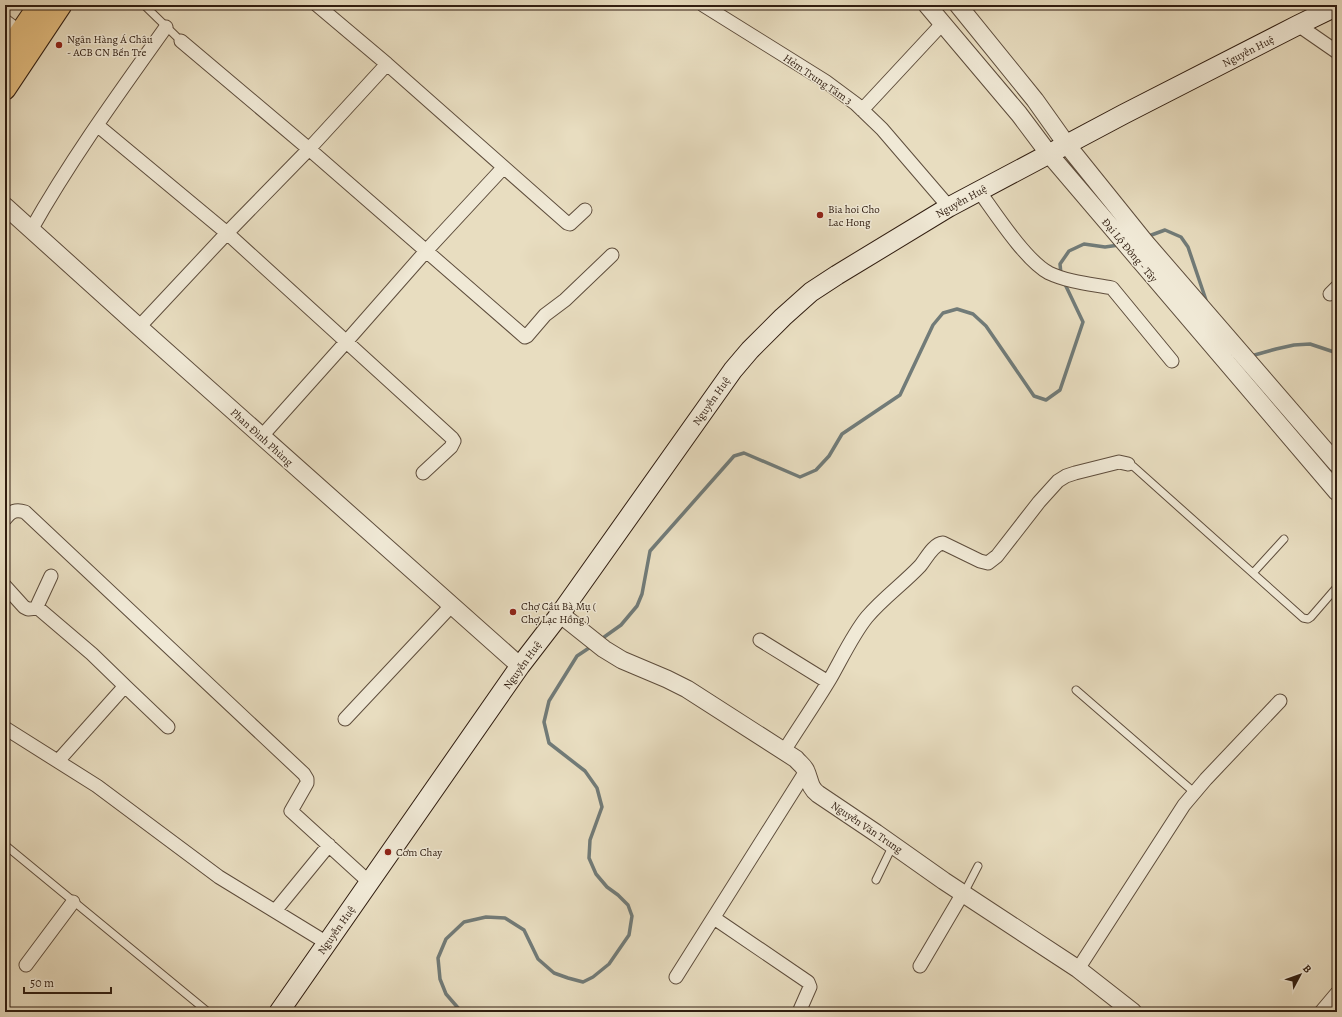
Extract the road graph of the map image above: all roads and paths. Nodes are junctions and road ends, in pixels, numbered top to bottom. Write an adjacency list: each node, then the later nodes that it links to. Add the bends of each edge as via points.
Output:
1 (40, 5): 12 (main road)
2 (61, 5): 12 (main road)
3 (144, 5): 11 (lane)
4 (317, 5): 16 (street)
5 (703, 5): 18 (street, Hẻm Trung Tâm 3, via 825,82)
6 (927, 5): 9 (street, Đại Lộ Đông - Tây)
7 (959, 6): 20 (street, Đại Lộ Đông - Tây, via 1035,100)
8 (1337, 6): 10 (main road, Nguyễn Huệ)
9 (942, 24): 18 (street); 22 (street, Đại Lộ Đông - Tây, via 1019,114)
10 (1298, 25): 14 (street); 20 (main road, Nguyễn Huệ)
11 (166, 27): 13 (lane); 19 (street)
12 (21, 32): 15 (main road); 17 (main road)
13 (181, 41): 21 (street)
14 (1337, 52)
15 (5, 55)
16 (387, 64): 21 (street); 23 (street)
17 (5, 89)
18 (862, 110): 26 (street, Hẻm Trung Tâm 3, via 882,129)
19 (97, 125): 28 (street); 29 (street)
20 (1067, 145): 22 (main road, Nguyễn Huệ); 37 (street, Đại Lộ Đông - Tây, via 1141,237)
21 (309, 149): 29 (street); 30 (street)
22 (1049, 154): 24 (main road, Nguyễn Huệ); 39 (street, Đại Lộ Đông - Tây)
23 (503, 168): 27 (street, via 566,223 570,224); 30 (street)
24 (979, 191): 26 (main road, Nguyễn Huệ); 34 (street, via 1027,253 1048,272 1065,279 1112,288)
25 (5, 206): 28 (street, Phan Đình Phùng)
26 (949, 207): 48 (main road, Nguyễn Huệ, via 811,292 750,350 733,370)
27 (585, 210)
28 (31, 230): 32 (street, Phan Đình Phùng)
29 (227, 233): 32 (street); 33 (street)
30 (426, 251): 31 (street, via 524,337); 33 (street)
31 (612, 255)
32 (139, 327): 35 (street, Phan Đình Phùng)
33 (346, 342): 35 (street); 38 (street, via 454,441 451,447)
34 (1172, 361)
35 (261, 437): 46 (street, Phan Đình Phùng)
36 (1128, 464): 42 (lane); 51 (street, via 1119,462 1075,473 1058,481 997,556 988,563 980,562 940,543 867,617)
37 (1337, 464)
38 (423, 473)
39 (1337, 492)
40 (6, 514): 64 (street, via 15,510 25,512 304,774 307,783 291,811)
41 (1284, 539): 42 (lane)
42 (1253, 573): 45 (lane, via 1308,619)
43 (51, 576): 47 (street)
44 (5, 586): 47 (street, via 24,607)
45 (1337, 587)
46 (451, 606): 50 (street, Phan Đình Phùng); 55 (street)
47 (38, 608): 52 (street)
48 (560, 614): 50 (main road, Nguyễn Huệ); 58 (street, Nguyễn Văn Trung, via 604,649 622,660 687,689)
49 (760, 640): 51 (street)
50 (520, 666): 67 (main road, Nguyễn Huệ)
51 (828, 682): 58 (street)
52 (125, 686): 56 (street); 59 (street)
53 (1076, 690): 61 (lane)
54 (1280, 702): 61 (street)
55 (345, 719)
56 (168, 727)
57 (5, 728): 59 (street)
58 (784, 751): 60 (street, Nguyễn Văn Trung, via 796,759)
59 (58, 762): 70 (street, via 123,804 219,877)
60 (806, 771): 62 (street, Nguyễn Văn Trung, via 814,791); 71 (street)
61 (1194, 793): 75 (street, via 1158,843)
62 (893, 844): 66 (lane); 68 (street, Nguyễn Văn Trung)
63 (5, 845): 69 (lane)
64 (329, 845): 67 (street); 70 (street)
65 (978, 866): 68 (lane)
66 (876, 880)
67 (369, 882): 72 (main road, Nguyễn Huệ)
68 (964, 893): 74 (street); 75 (street, Nguyễn Văn Trung)
69 (73, 902): 73 (street); 78 (lane)
70 (275, 911): 72 (street)
71 (714, 918): 76 (street); 80 (street, via 808,982 810,987)
72 (327, 943): 79 (main road, Nguyễn Huệ)
73 (26, 965)
74 (920, 966)
75 (1078, 969): 81 (street, Nguyễn Văn Trung)
76 (676, 977)
77 (1337, 993): 82 (street)
78 (208, 1012)
79 (279, 1012)
80 (799, 1012)
81 (1133, 1012)
82 (1321, 1012)

